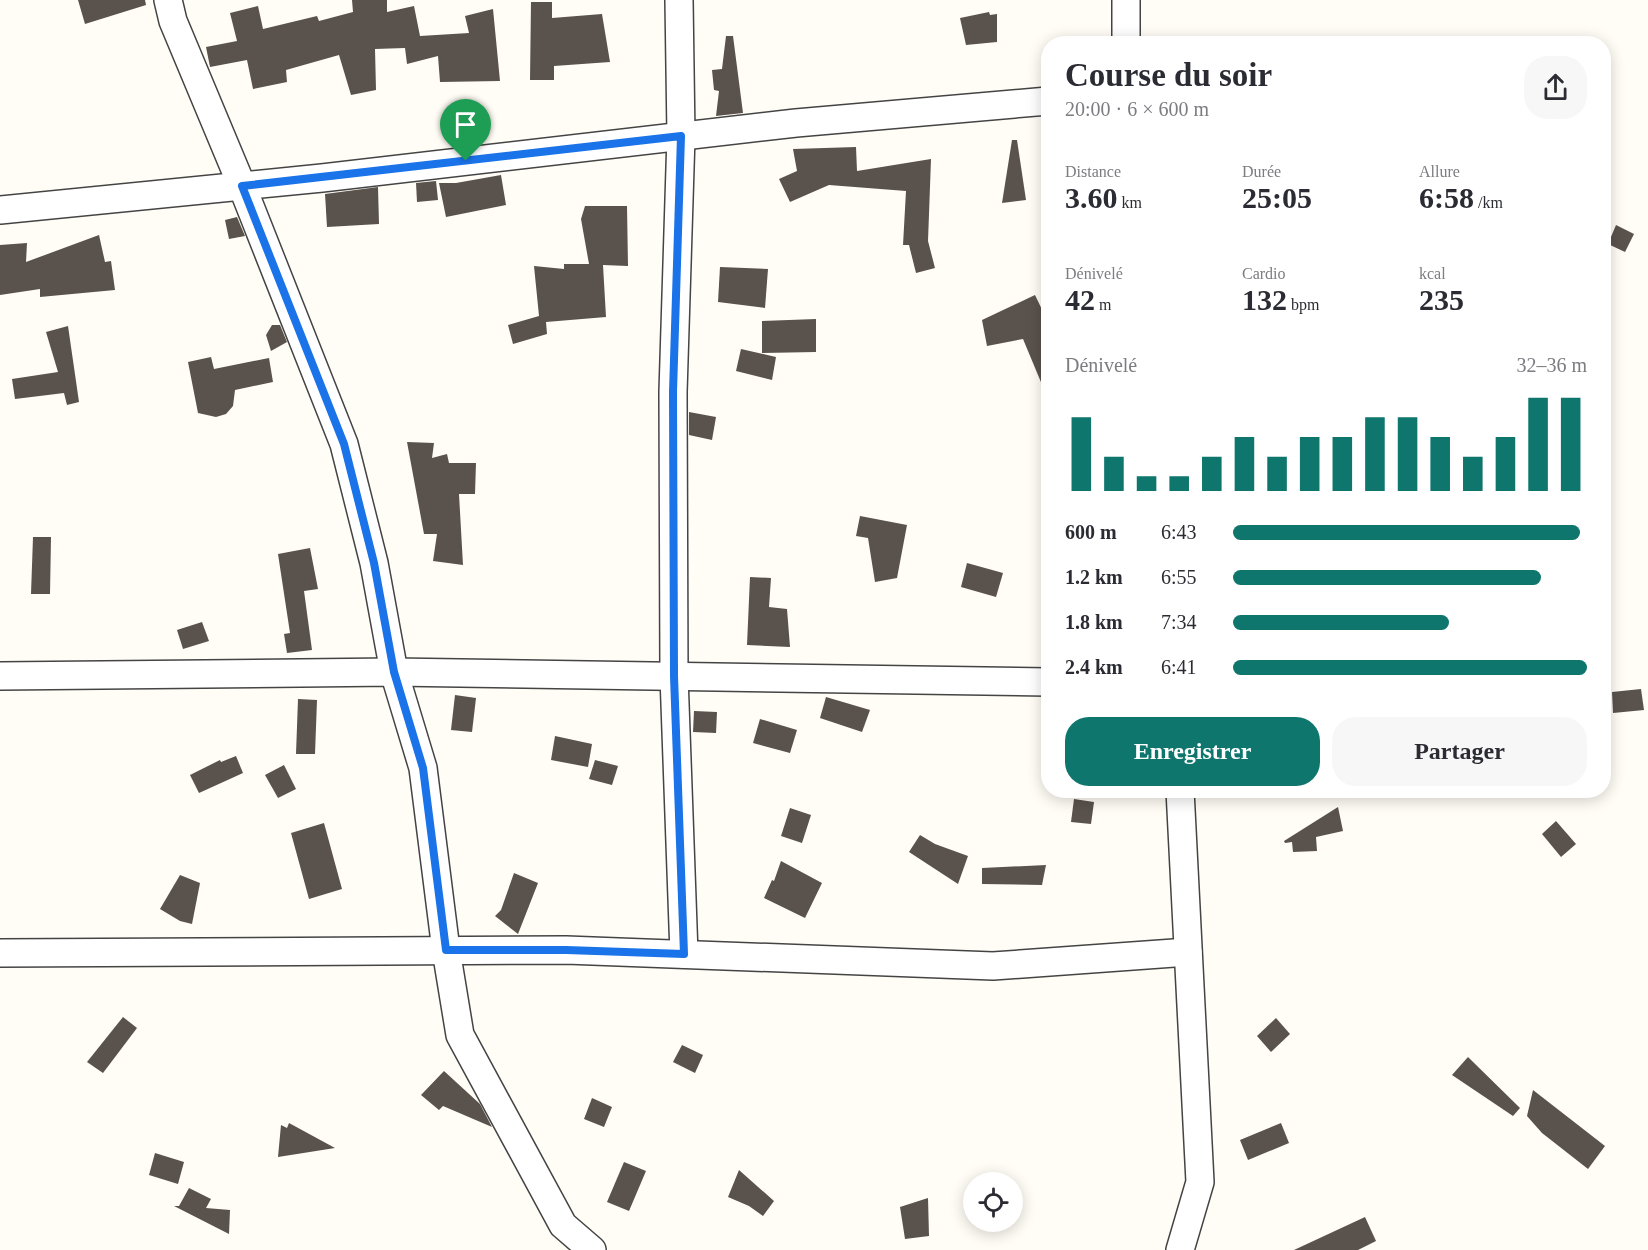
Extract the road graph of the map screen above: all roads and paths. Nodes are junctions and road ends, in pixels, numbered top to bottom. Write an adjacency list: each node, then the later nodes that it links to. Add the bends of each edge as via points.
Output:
1 (168, 0): 7 (street, via 173,21)
2 (679, 0): 6 (street)
3 (1126, 0): 4 (street)
4 (1126, 36)
5 (1041, 102): 6 (street)
6 (681, 136): 7 (street); 11 (street, via 673,392)
7 (242, 186): 8 (street); 9 (street, via 344,444 374,563)
8 (0, 210)
9 (394, 672): 10 (street); 11 (street); 14 (street, via 423,768)
10 (0, 676)
11 (674, 676): 12 (street); 17 (street)
12 (1041, 682)
13 (1180, 798): 15 (street)
14 (446, 950): 16 (street); 17 (street); 18 (street, via 460,1035 563,1225)
15 (1188, 952): 17 (street, via 993,966); 19 (street, via 1200,1182)
16 (0, 953)
17 (684, 954)
18 (592, 1250)
19 (1180, 1250)

